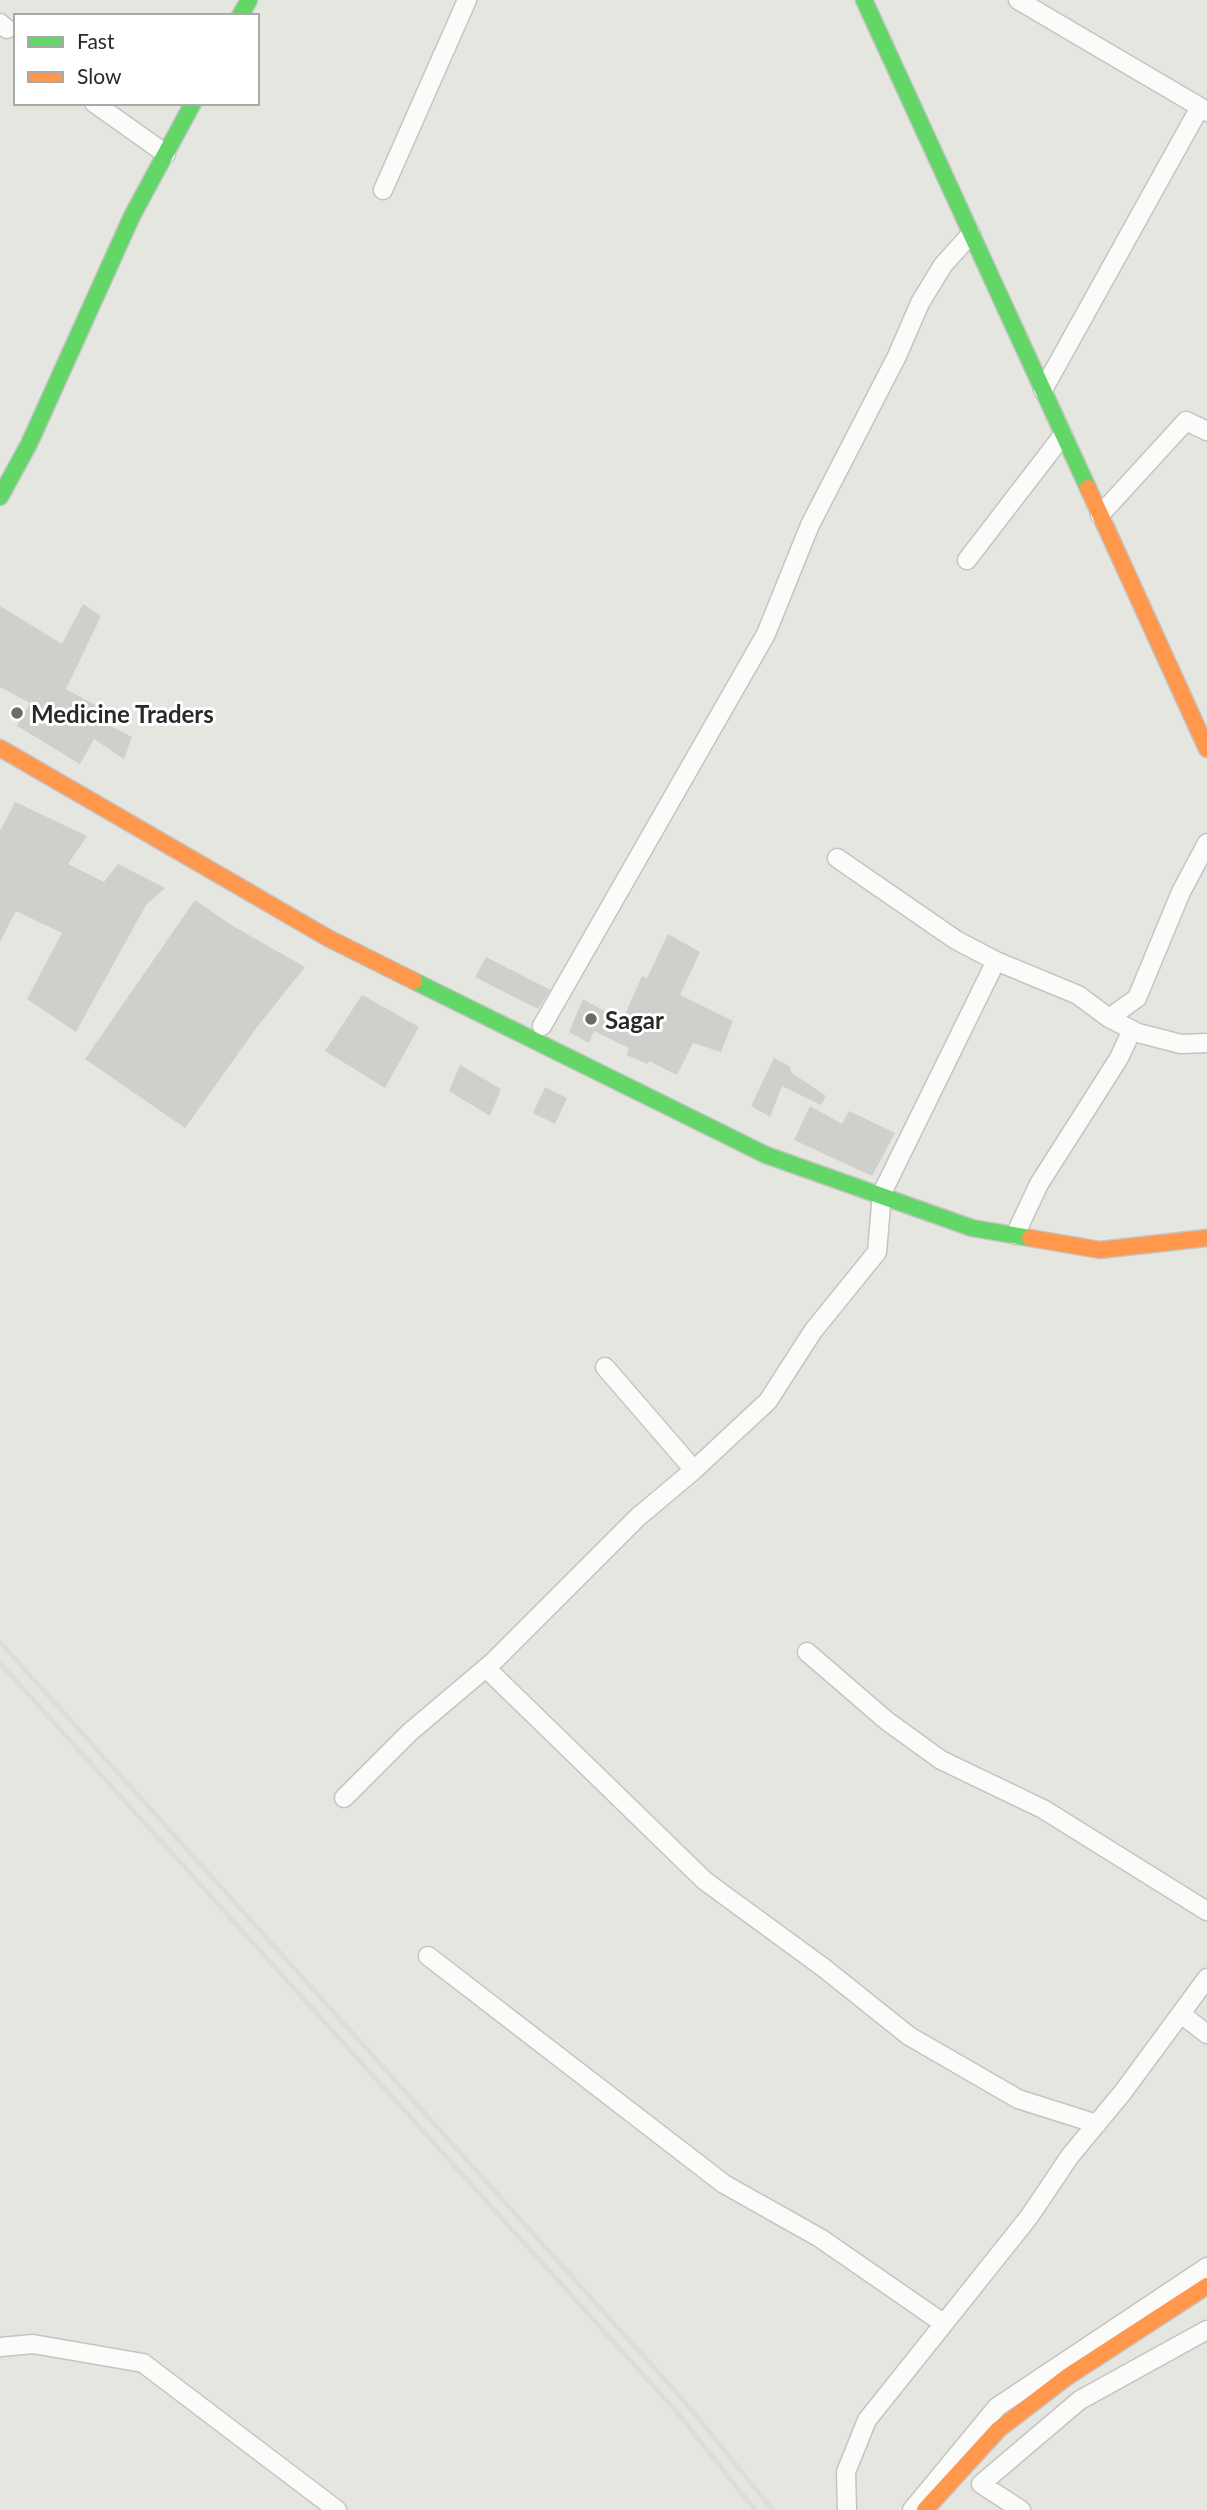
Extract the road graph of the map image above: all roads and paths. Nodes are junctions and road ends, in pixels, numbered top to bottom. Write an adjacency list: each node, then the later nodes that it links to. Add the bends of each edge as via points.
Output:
1 (467, 0): 8 (street)
2 (864, 0): 9 (main road)
3 (1018, 0): 6 (street)
4 (97, 105): 7 (street)
5 (192, 105): 7 (main road)
6 (1203, 109): 10 (street)
7 (166, 154): 13 (main road, via 132,216 29,444)
8 (383, 190)
9 (971, 234): 10 (main road); 26 (street, via 943,265 920,303 810,525 766,634)
10 (1043, 390): 12 (main road)
11 (1207, 431): 14 (street, via 1186,421)
12 (1063, 435): 14 (main road); 15 (street)
13 (0, 497)
14 (1100, 515): 18 (main road)
15 (967, 560)
16 (0, 734): 26 (main road, via 341,930)
17 (0, 748): 29 (main road, via 328,938)
18 (1207, 748)
19 (0, 765): 22 (main road)
20 (1207, 843): 25 (street, via 1181,892 1137,998)
21 (837, 858): 23 (street, via 956,940)
22 (326, 956)
23 (996, 961): 25 (street, via 1078,995); 30 (street)
24 (399, 992): 29 (main road, via 640,1112)
25 (1109, 1018): 27 (street)
26 (542, 1026): 29 (main road, via 654,1086)
27 (1132, 1030): 28 (street, via 1181,1044); 31 (street, via 1039,1184)
28 (1207, 1043)
29 (666, 1108): 30 (main road, via 766,1155)
30 (882, 1193): 31 (main road, via 972,1228); 34 (street, via 877,1252 813,1331 768,1401)
31 (1015, 1235): 32 (main road, via 1100,1250)
32 (1207, 1238)
33 (606, 1367): 34 (street)
34 (694, 1470): 36 (street, via 638,1517)
35 (807, 1653): 38 (street, via 887,1721 942,1760 1043,1809)
36 (486, 1668): 37 (street, via 410,1732); 43 (street, via 705,1881 909,2036 1018,2099)
37 (344, 1798)
38 (1207, 1911)
39 (428, 1956): 46 (street, via 724,2184 820,2238)
40 (1207, 1978): 41 (street)
41 (1181, 2014): 42 (street); 43 (street)
42 (1207, 2034)
43 (1097, 2124): 46 (street)
44 (1207, 2267): 51 (street, via 997,2407)
45 (1207, 2286): 52 (main road, via 1067,2377 999,2429)
46 (943, 2323): 50 (street, via 867,2420 846,2472)
47 (1207, 2330): 53 (street, via 1080,2400 981,2484)
48 (0, 2347): 49 (street, via 33,2344 143,2363)
49 (337, 2510)
50 (847, 2510)
51 (912, 2510)
52 (925, 2510)
53 (1021, 2510)

